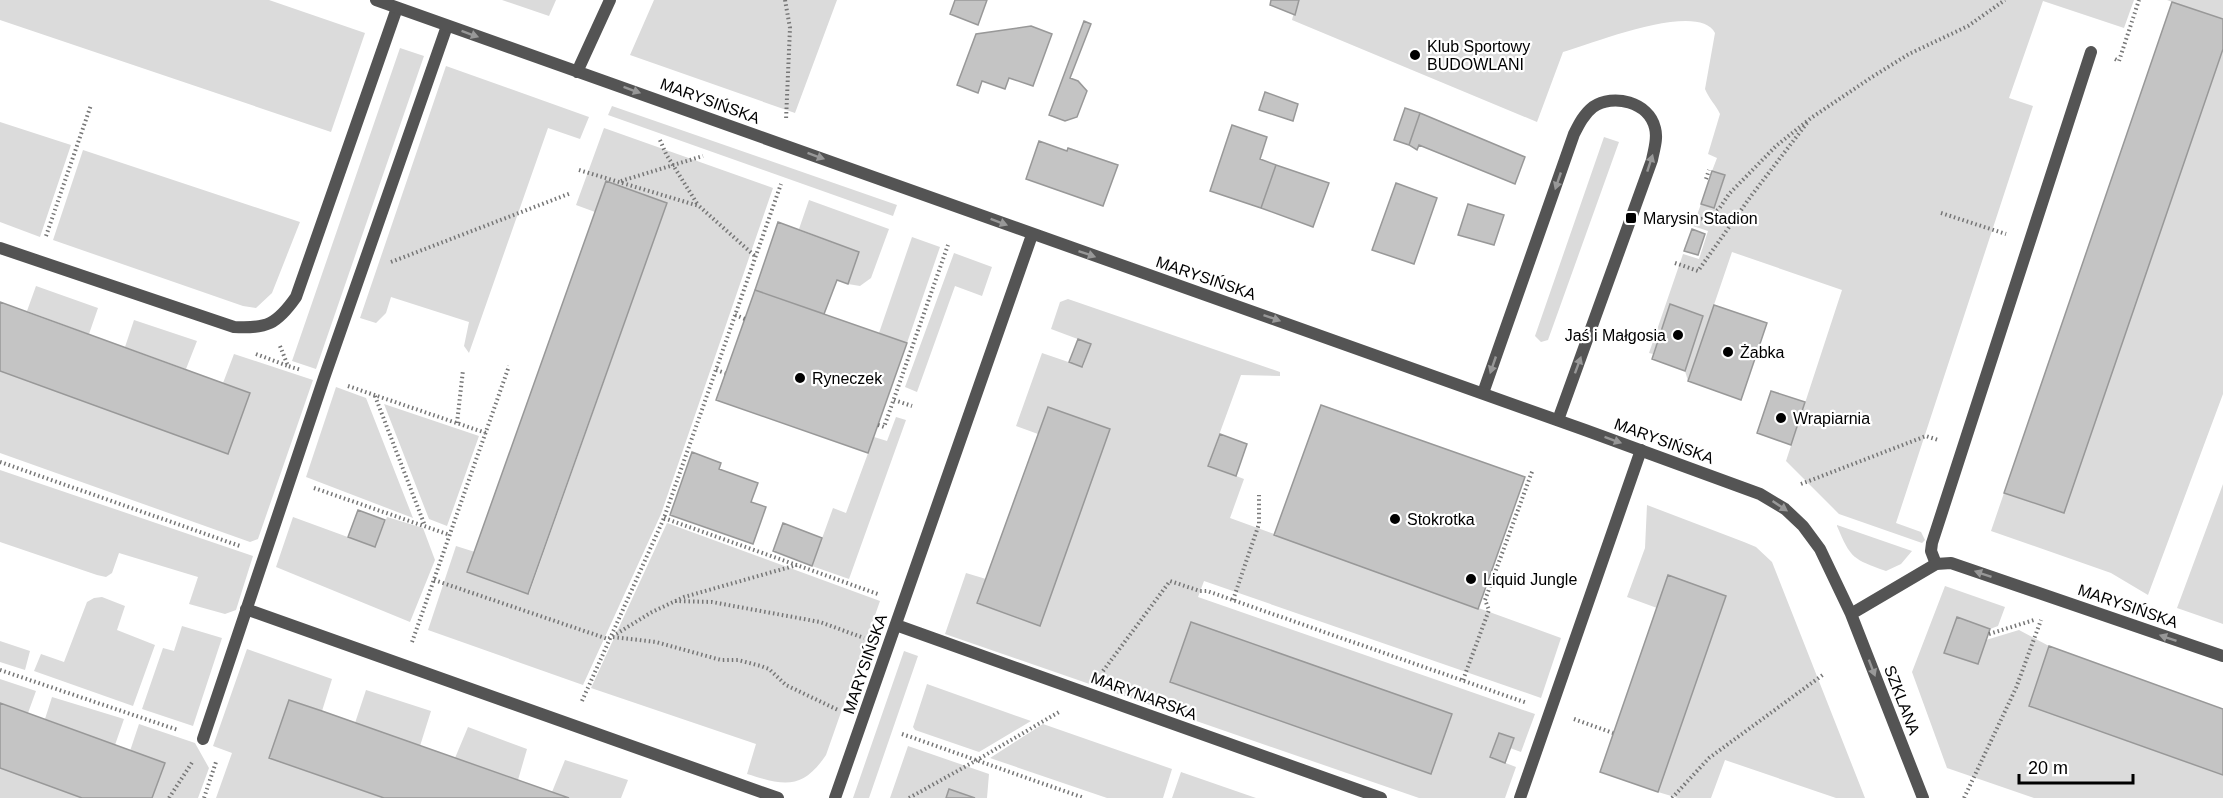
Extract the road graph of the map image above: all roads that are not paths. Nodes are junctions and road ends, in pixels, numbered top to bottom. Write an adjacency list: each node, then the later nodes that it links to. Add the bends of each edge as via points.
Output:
1 (376, 0): 3 (street, MARYSIŃSKA)
2 (610, 0): 6 (street)
3 (397, 8): 4 (street, MARYSIŃSKA); 8 (street, via 296,297 285,314 272,324 234,327)
4 (447, 26): 6 (street, MARYSIŃSKA, one-way to 6); 13 (street)
5 (2091, 52): 12 (street, via 1932,543)
6 (577, 72): 7 (street, MARYSIŃSKA, one-way to 7)
7 (1032, 235): 9 (street, MARYSIŃSKA, one-way to 9); 15 (street, MARYSIŃSKA)
8 (0, 248)
9 (1483, 393): 10 (street, MARYSIŃSKA); 10 (street, one-way to 9, via 1656,142 1655,126 1637,105 1610,101 1595,106 1582,117)
10 (1558, 420): 11 (street, MARYSIŃSKA, one-way to 11)
11 (1641, 450): 14 (street, MARYSIŃSKA, one-way to 14, via 1760,494 1785,509 1820,549); 21 (street)
12 (1936, 564): 14 (street); 16 (street, MARYSIŃSKA, one-way to 12, via 1951,563)
13 (246, 609): 17 (street); 18 (street)
14 (1851, 614): 22 (street, SZKLANA, one-way to 22)
15 (896, 625): 19 (street, MARYSIŃSKA); 20 (street, MARYNARSKA)
16 (2223, 656)
17 (204, 741)
18 (778, 798)
19 (835, 798)
20 (1381, 798)
21 (1520, 798)
22 (1923, 798)

